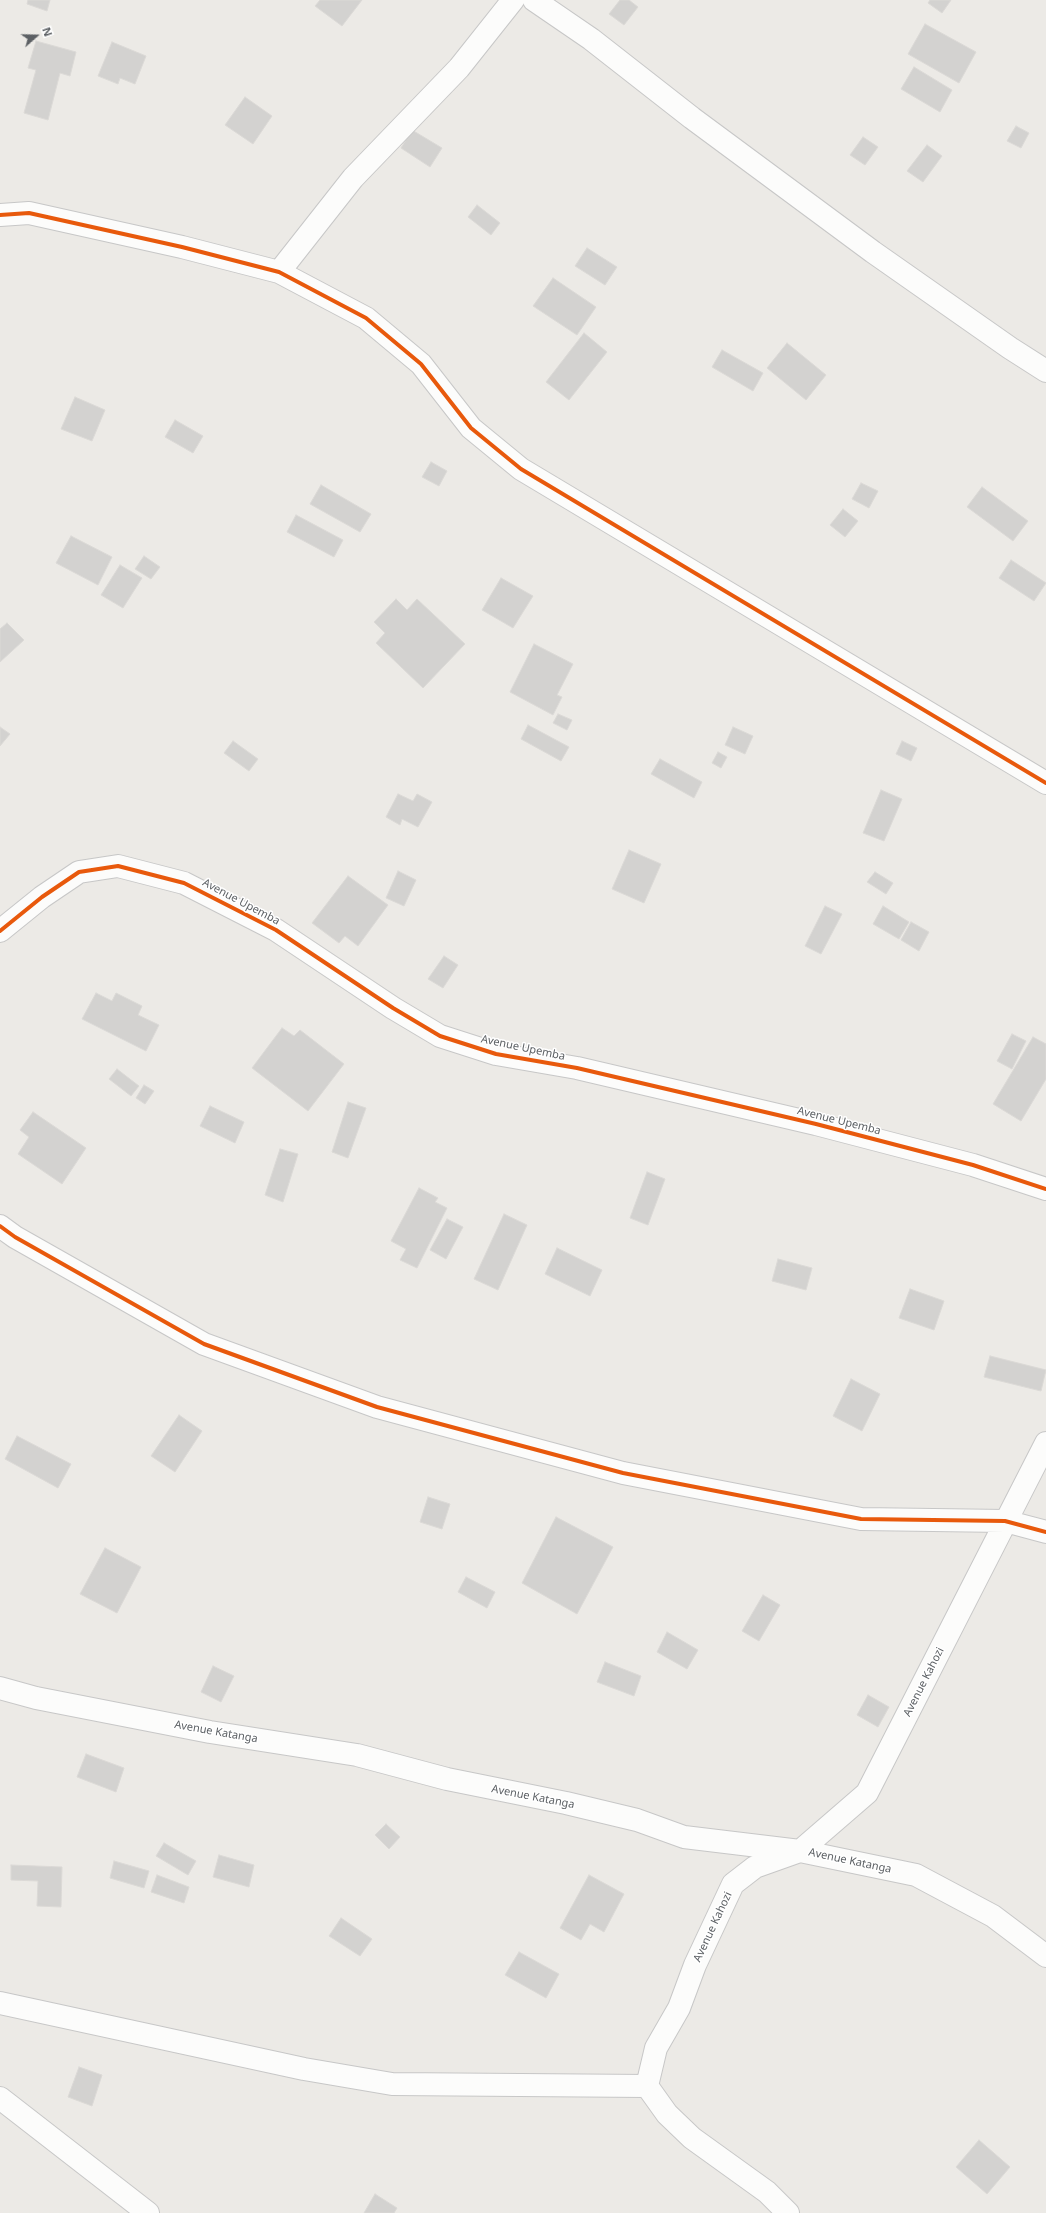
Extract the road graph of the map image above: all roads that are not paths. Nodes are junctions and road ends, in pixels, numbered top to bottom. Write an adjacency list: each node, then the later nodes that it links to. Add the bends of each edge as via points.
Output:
1 (513, 0): 4 (street, via 459,68 353,178)
2 (534, 0): 5 (street, via 590,39 873,252 1010,348)
3 (0, 215): 4 (street, via 29,213 182,247)
4 (279, 272): 6 (street, via 366,318 421,364 471,428 521,469)
5 (1046, 370)
6 (1046, 783)
7 (0, 931): 8 (street, Avenue Upemba, via 42,897 79,872 118,866 184,883 276,930 440,1036 496,1054 577,1068 816,1124 973,1165)
8 (1046, 1189)
9 (0, 1226): 11 (street, via 15,1237 204,1344 377,1407 623,1473 861,1519)
10 (1046, 1443): 11 (street, Avenue Kahozi)
11 (1005, 1521): 12 (street); 14 (street, Avenue Kahozi, via 867,1793)
12 (1046, 1532)
13 (0, 1688): 14 (street, Avenue Katanga, via 36,1698 210,1732 357,1755 455,1781 637,1820 684,1836)
14 (800, 1851): 15 (street, Avenue Katanga, via 916,1875 993,1916); 17 (street, Avenue Kahozi, via 755,1867 733,1884 695,1966 679,2008 656,2048)
15 (1046, 1956)
16 (0, 2003): 17 (street, via 296,2068 392,2084)
17 (648, 2086): 20 (street, via 667,2114 692,2138 766,2192)
18 (0, 2098): 19 (street)
19 (148, 2213)
20 (788, 2213)

